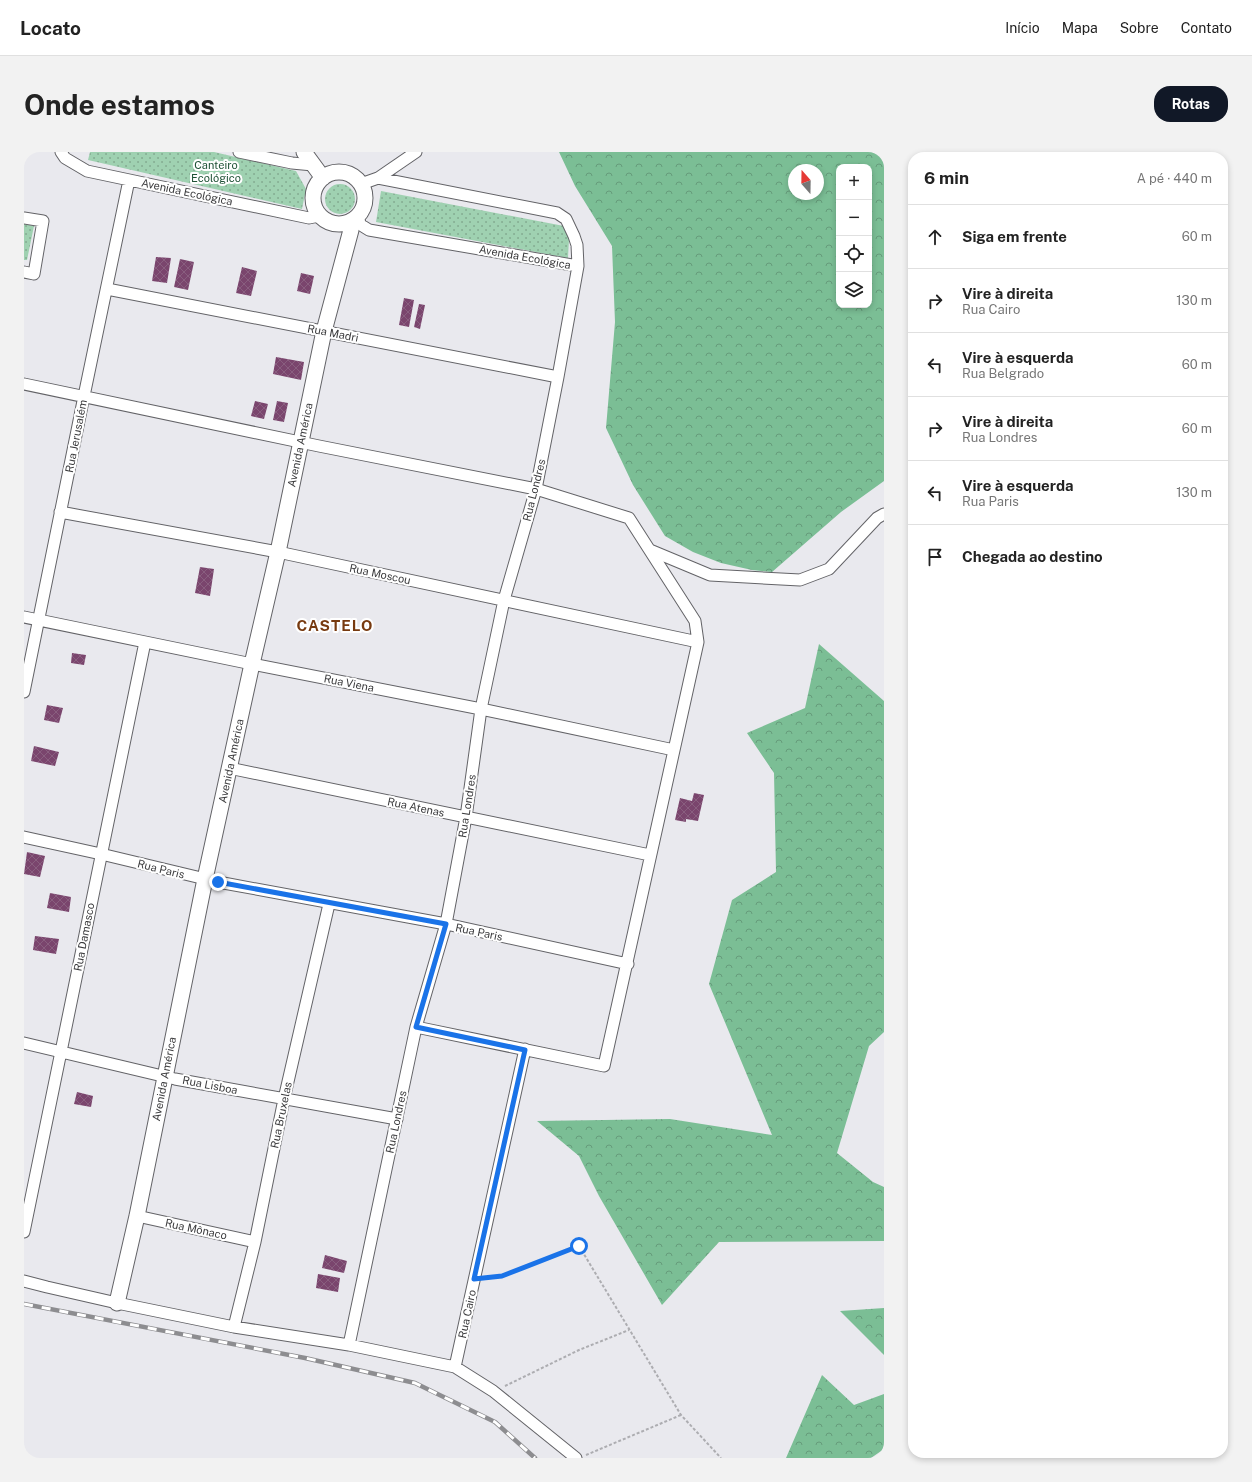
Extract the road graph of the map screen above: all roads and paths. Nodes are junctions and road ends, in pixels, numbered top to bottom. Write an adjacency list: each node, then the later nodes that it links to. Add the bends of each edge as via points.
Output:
1 (61, 152): 8 (street, Avenida Ecológica, via 65,158 87,170)
2 (239, 152): 5 (street)
3 (304, 152): 5 (street)
4 (416, 152): 7 (street)
5 (313, 165): 6 (street)
6 (322, 178): 9 (street, via 339,172 348,173); 10 (street, via 313,192 312,200)
7 (378, 178): 9 (street); 13 (street, Avenida Ecológica, via 557,213 566,219 574,236)
8 (129, 180): 10 (street, Avenida Ecológica, via 309,218); 15 (street, Rua Jerusalém)
9 (361, 184): 12 (street, via 365,201)
10 (319, 216): 12 (street, via 334,224)
11 (24, 218): 14 (street, via 43,221 34,274)
12 (354, 219): 13 (street, Avenida Ecológica, via 369,230); 16 (street, Avenida América)
13 (578, 266): 17 (street, Rua Londres)
14 (24, 272)
15 (107, 290): 16 (street, Rua Madri); 19 (street, Rua Jerusalém)
16 (324, 331): 17 (street, Rua Madri); 20 (street, Avenida América)
17 (558, 377): 21 (street, Rua Londres)
18 (24, 384): 19 (street)
19 (84, 396): 20 (street); 22 (street, Rua Jerusalém)
20 (301, 441): 21 (street); 25 (street, Avenida América)
21 (536, 489): 24 (street, via 629,518); 26 (street, Rua Londres)
22 (60, 512): 25 (street, Rua Moscou); 28 (street, Rua Jerusalém)
23 (884, 514): 24 (street, via 877,518 828,569 800,580 710,575)
24 (650, 550): 30 (street, via 695,621)
25 (278, 552): 26 (street, Rua Moscou); 31 (street, Avenida América)
26 (504, 600): 30 (street, Rua Moscou); 33 (street, Rua Londres)
27 (24, 617): 28 (street, Rua Viena)
28 (38, 620): 29 (street, Rua Viena); 32 (street, Rua Jerusalém)
29 (145, 642): 31 (street, Rua Viena); 38 (street, Rua Damasco)
30 (698, 642): 34 (street)
31 (252, 664): 33 (street, Rua Viena); 35 (street, Avenida América)
32 (24, 692)
33 (482, 709): 34 (street, Rua Viena); 36 (street, Rua Londres)
34 (674, 750): 39 (street)
35 (229, 768): 36 (street, Rua Atenas); 40 (street, Avenida América)
36 (466, 817): 39 (street, Rua Atenas); 42 (street, Rua Londres)
37 (24, 837): 38 (street, Rua Paris)
38 (101, 854): 40 (street, Rua Paris); 47 (street, Rua Damasco)
39 (650, 855): 43 (street)
40 (205, 879): 41 (street, Rua Paris); 48 (street, Avenida América)
41 (329, 904): 42 (street, Rua Paris); 49 (street, Rua Bruxelas)
42 (446, 924): 43 (street, Rua Paris); 44 (street, Rua Londres)
43 (628, 964): 46 (street, via 604,1066)
44 (416, 1027): 46 (street); 50 (street, Rua Londres)
45 (24, 1043): 47 (street, Rua Lisboa)
46 (525, 1050): 54 (street, Rua Cairo)
47 (62, 1052): 48 (street, Rua Lisboa); 52 (street, Rua Damasco)
48 (164, 1075): 49 (street, Rua Lisboa); 51 (street, Avenida América)
49 (284, 1099): 50 (street, Rua Lisboa); 53 (street, Rua Bruxelas)
50 (397, 1119): 59 (street, Rua Londres)
51 (137, 1216): 53 (street, Rua Mônaco); 56 (street, Avenida América)
52 (24, 1232)
53 (255, 1242): 57 (street, Rua Bruxelas)
54 (474, 1279): 58 (path, via 502,1276 579,1246); 60 (street, Rua Cairo)
55 (24, 1281): 56 (street)
56 (116, 1303): 57 (street)
57 (234, 1327): 59 (street)
58 (629, 1330): 61 (path, via 579,1350); 62 (path)
59 (349, 1344): 60 (street)
60 (455, 1367): 61 (street)
61 (493, 1391): 63 (street)
62 (681, 1415): 64 (path); 65 (path)
63 (576, 1458)
64 (580, 1458)
65 (721, 1458)

